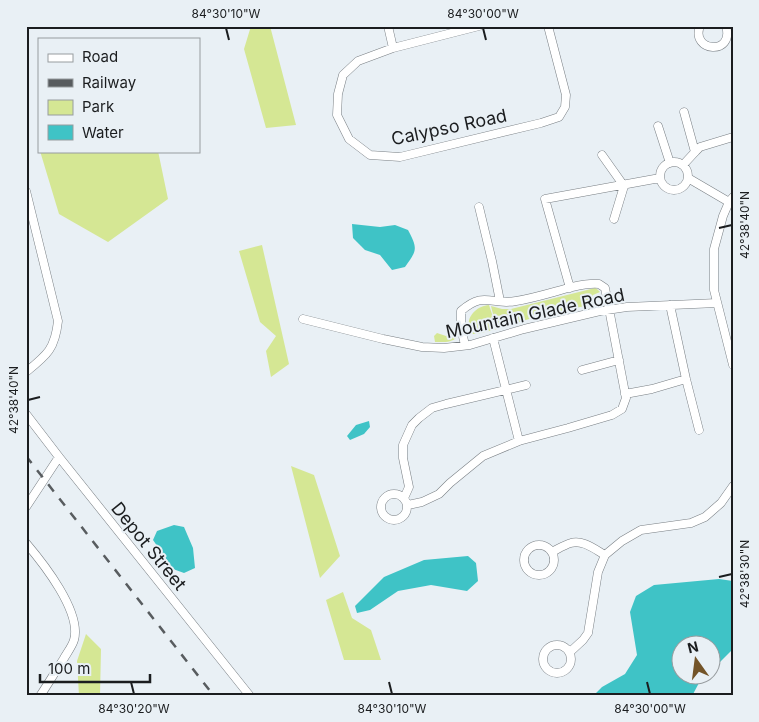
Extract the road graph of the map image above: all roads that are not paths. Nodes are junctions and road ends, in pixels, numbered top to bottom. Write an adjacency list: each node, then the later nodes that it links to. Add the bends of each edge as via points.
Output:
1 (388, 26): 6 (street)
2 (479, 26): 6 (street, Calypso Road)
3 (548, 26): 6 (street, Calypso Road, via 566,95 565,107 559,117 400,156 370,155 349,139 337,115 338,94 343,75 358,61)
4 (700, 26): 5 (street, via 701,42 716,48 725,42)
5 (726, 26)
6 (393, 48)
7 (684, 112): 10 (street)
8 (658, 126): 12 (street)
9 (733, 137): 10 (street, via 700,147)
10 (695, 152): 13 (street)
11 (602, 155): 16 (street)
12 (670, 163): 13 (street); 14 (street, via 662,169)
13 (684, 165): 15 (street)
14 (660, 178): 15 (street, via 666,187 673,190 685,186); 16 (street)
15 (688, 178): 18 (street)
16 (624, 185): 20 (street); 21 (street, via 545,198)
17 (26, 191): 33 (street, via 58,321 51,349)
18 (731, 199): 23 (street, via 714,250)
19 (479, 207): 22 (street)
20 (614, 219)
21 (570, 288): 22 (street, via 514,302); 25 (street, via 595,283 603,285)
22 (500, 301): 28 (street, via 479,300 461,312)
23 (717, 303): 24 (street, Mountain Glade Road); 29 (street)
24 (670, 305): 25 (street, Mountain Glade Road); 34 (street)
25 (609, 309): 27 (street, Mountain Glade Road); 30 (street)
26 (303, 319): 28 (street, Mountain Glade Road, via 422,347)
27 (493, 338): 28 (street, Mountain Glade Road); 36 (street)
28 (464, 345)
29 (731, 356): 31 (street)
30 (619, 360): 32 (street); 37 (street)
31 (733, 365)
32 (582, 370)
33 (26, 372)
34 (686, 379): 37 (street, via 652,390); 39 (street)
35 (526, 385): 36 (street)
36 (506, 389): 40 (street); 40 (street, via 432,408 418,418 403,445 409,487 406,501 414,504 428,500 483,456)
37 (625, 394): 40 (street, via 622,409 612,415)
38 (26, 414): 41 (street, Depot Street)
39 (699, 430)
40 (519, 441)
41 (59, 457): 43 (street); 49 (street, Depot Street)
42 (733, 486): 46 (street, via 721,503 704,517 691,523 641,530)
43 (26, 507)
44 (26, 542): 48 (street, via 64,597 72,612 75,628 74,640)
45 (552, 552): 46 (street, via 576,542)
46 (605, 555): 47 (street, via 598,572 588,633)
47 (570, 652)
48 (40, 696)
49 (250, 696)

